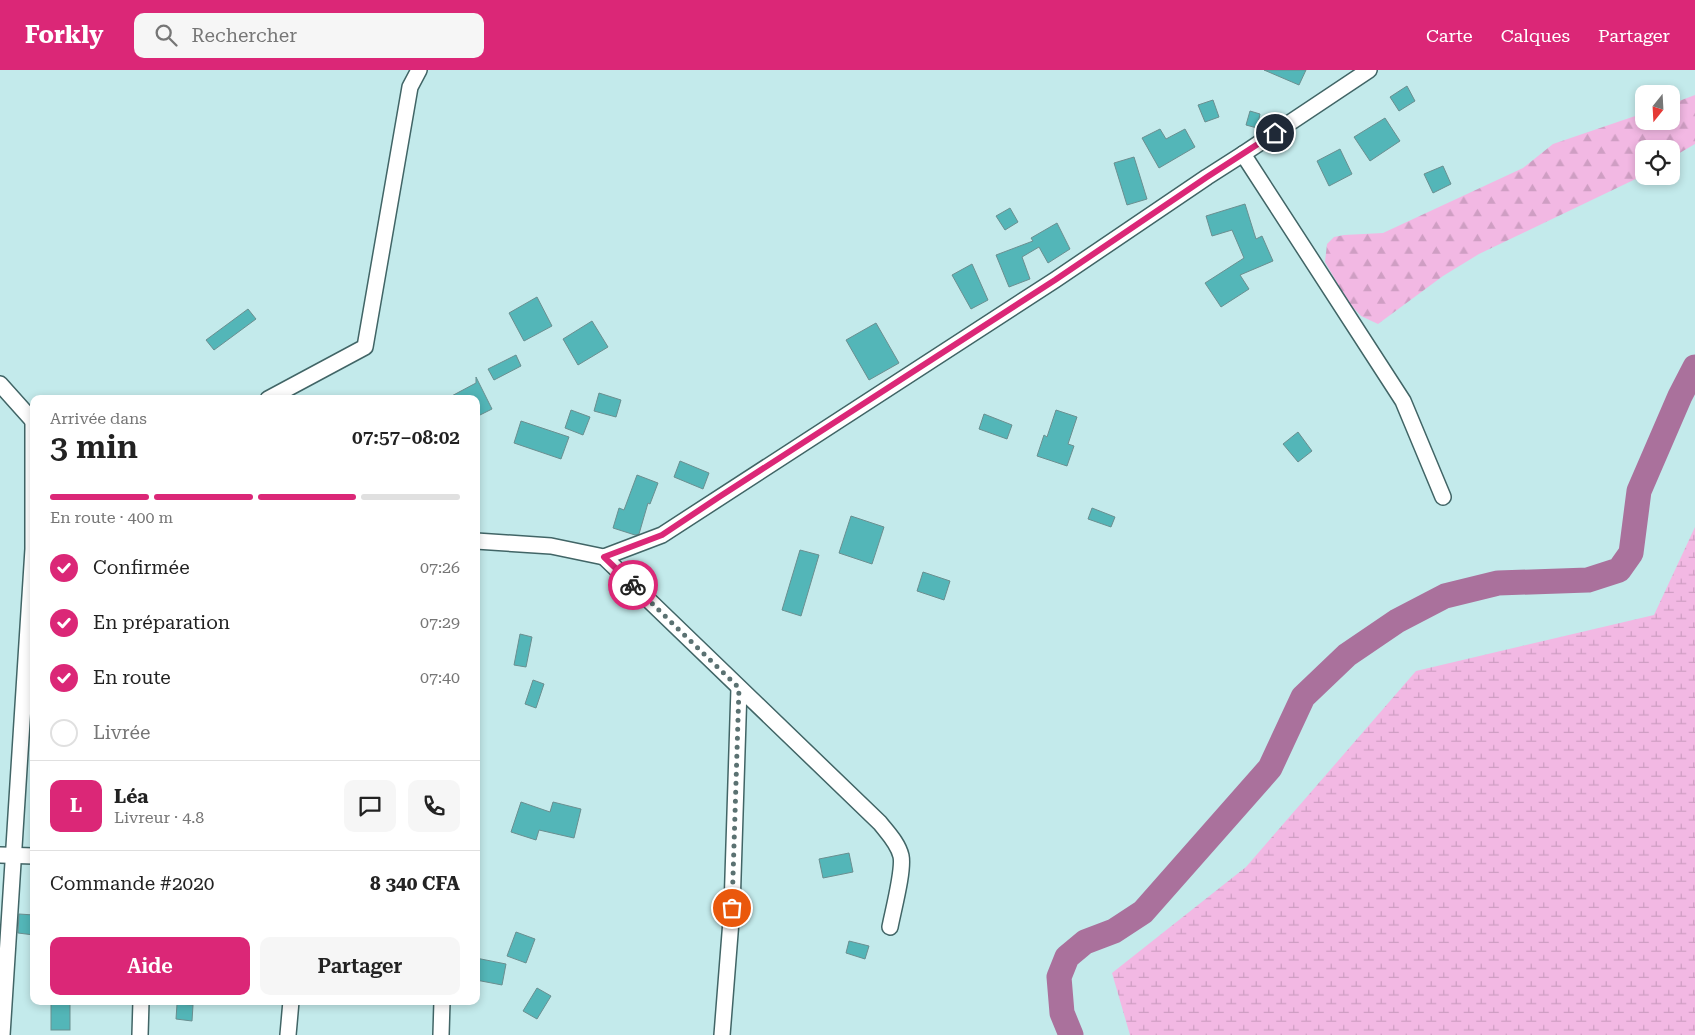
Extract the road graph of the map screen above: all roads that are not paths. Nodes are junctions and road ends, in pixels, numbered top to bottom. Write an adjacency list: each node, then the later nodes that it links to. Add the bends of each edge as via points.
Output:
1 (419, 70): 5 (street, via 410,87 365,347)
2 (1369, 70): 3 (street)
3 (1243, 154): 7 (street, via 1403,401); 9 (street, via 682,523 662,535)
4 (0, 384): 6 (street)
5 (275, 395)
6 (30, 418)
7 (1443, 496)
8 (480, 541): 9 (street, via 551,546)
9 (604, 557): 11 (street)
10 (30, 584): 12 (street)
11 (739, 688): 14 (street, via 880,822 894,841 901,856 901,869); 22 (street, via 732,908)
12 (7, 855): 13 (street); 18 (street)
13 (30, 856)
14 (890, 927)
15 (142, 1005): 19 (street)
16 (291, 1005): 20 (street)
17 (442, 1005): 21 (street)
18 (2, 1035)
19 (140, 1035)
20 (288, 1035)
21 (440, 1035)
22 (722, 1035)

